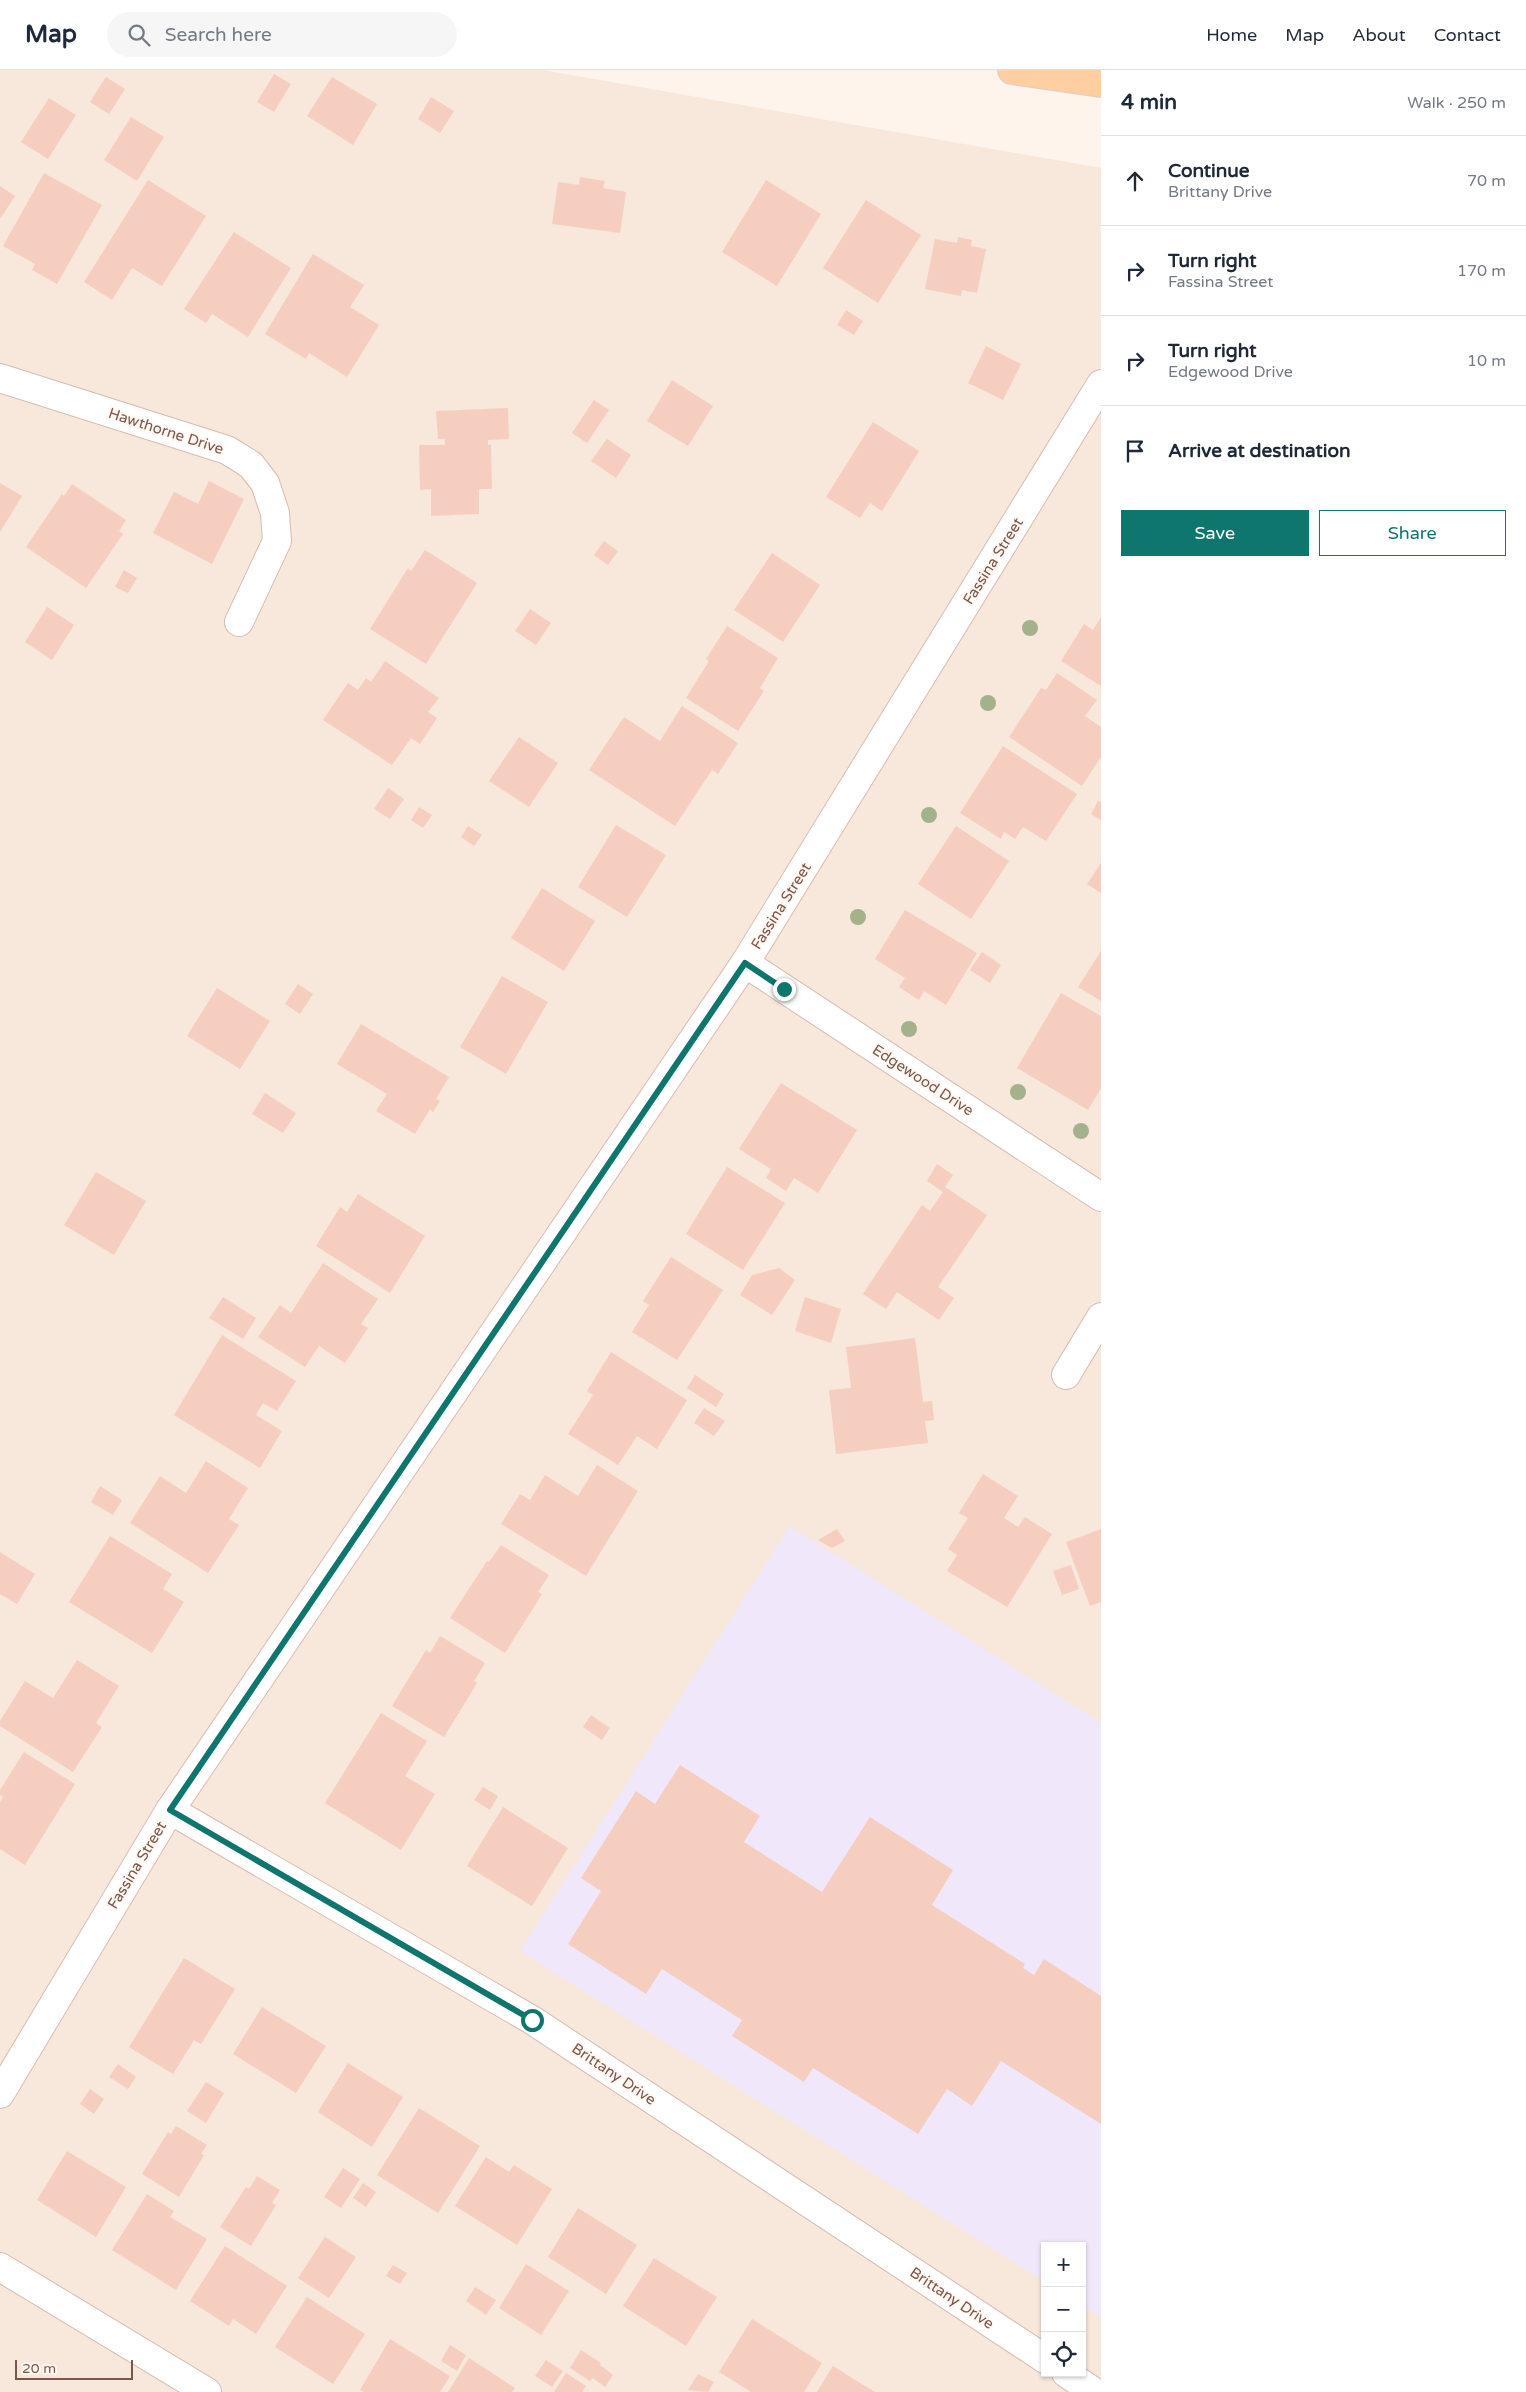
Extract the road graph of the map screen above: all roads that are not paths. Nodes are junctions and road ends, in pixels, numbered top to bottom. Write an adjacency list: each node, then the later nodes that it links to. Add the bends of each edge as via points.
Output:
1 (1012, 70): 2 (main road)
2 (1101, 83)
3 (0, 378): 5 (street, Hawthorne Drive, via 227,450 251,465 265,483 275,513 277,541)
4 (1101, 384): 6 (street, Fassina Street)
5 (239, 622)
6 (745, 963): 7 (street, Edgewood Drive); 10 (street, Fassina Street)
7 (1101, 1197)
8 (1101, 1317): 9 (street)
9 (1066, 1375)
10 (170, 1810): 11 (street, Fassina Street); 13 (street, Brittany Drive, via 532,2020)
11 (0, 2094)
12 (0, 2267): 15 (street)
13 (1041, 2356)
14 (1072, 2377): 16 (street)
15 (207, 2392)
16 (1094, 2392)

